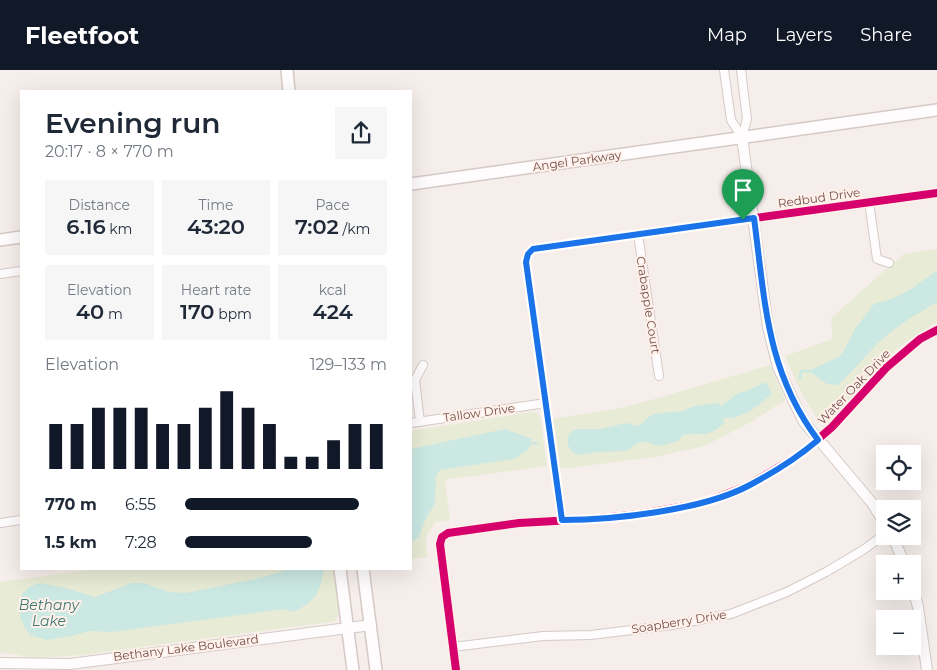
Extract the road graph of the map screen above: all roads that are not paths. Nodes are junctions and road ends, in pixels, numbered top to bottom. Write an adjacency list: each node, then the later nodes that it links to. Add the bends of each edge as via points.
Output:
1 (287, 70): 4 (main road)
2 (724, 70): 6 (street, via 731,120)
3 (741, 70): 6 (street, via 747,119)
4 (290, 90)
5 (937, 110): 6 (main road, Angel Parkway)
6 (742, 137): 7 (main road, Angel Parkway); 10 (street)
7 (412, 184)
8 (937, 193): 9 (street, Redbud Drive)
9 (869, 202): 10 (street, Redbud Drive); 14 (street, via 877,259)
10 (754, 218): 11 (street, Redbud Drive); 23 (street, via 765,308 776,359 804,422)
11 (638, 234): 19 (street, Crabapple Court); 20 (street, Redbud Drive, via 533,249 528,254 526,262)
12 (20, 237): 13 (main road)
13 (0, 240)
14 (889, 263)
15 (20, 271): 16 (street)
16 (0, 274)
17 (937, 330): 23 (street, Water Oak Drive, via 886,368)
18 (423, 365): 21 (street, via 415,380)
19 (659, 376)
20 (546, 403): 21 (street, Tallow Drive); 26 (street)
21 (420, 422): 22 (street, Tallow Drive)
22 (412, 423)
23 (818, 440): 24 (street); 26 (street, Water Oak Drive, via 801,454 747,486 703,502 640,514)
24 (876, 509)
25 (20, 520): 27 (street)
26 (562, 520): 34 (street, Water Oak Drive, via 518,523 448,533 442,537 440,544)
27 (0, 523)
28 (876, 541): 34 (street, Soapberry Drive, via 787,592 730,614 672,625)
29 (340, 570): 33 (main road)
30 (364, 570): 32 (main road)
31 (916, 600): 39 (street)
32 (371, 625): 33 (street, Bethany Lake Boulevard); 37 (main road)
33 (347, 627): 35 (street, Bethany Lake Boulevard, via 70,664); 36 (main road)
34 (453, 647): 38 (street)
35 (0, 663)
36 (353, 670)
37 (376, 670)
38 (456, 670)
39 (927, 670)

